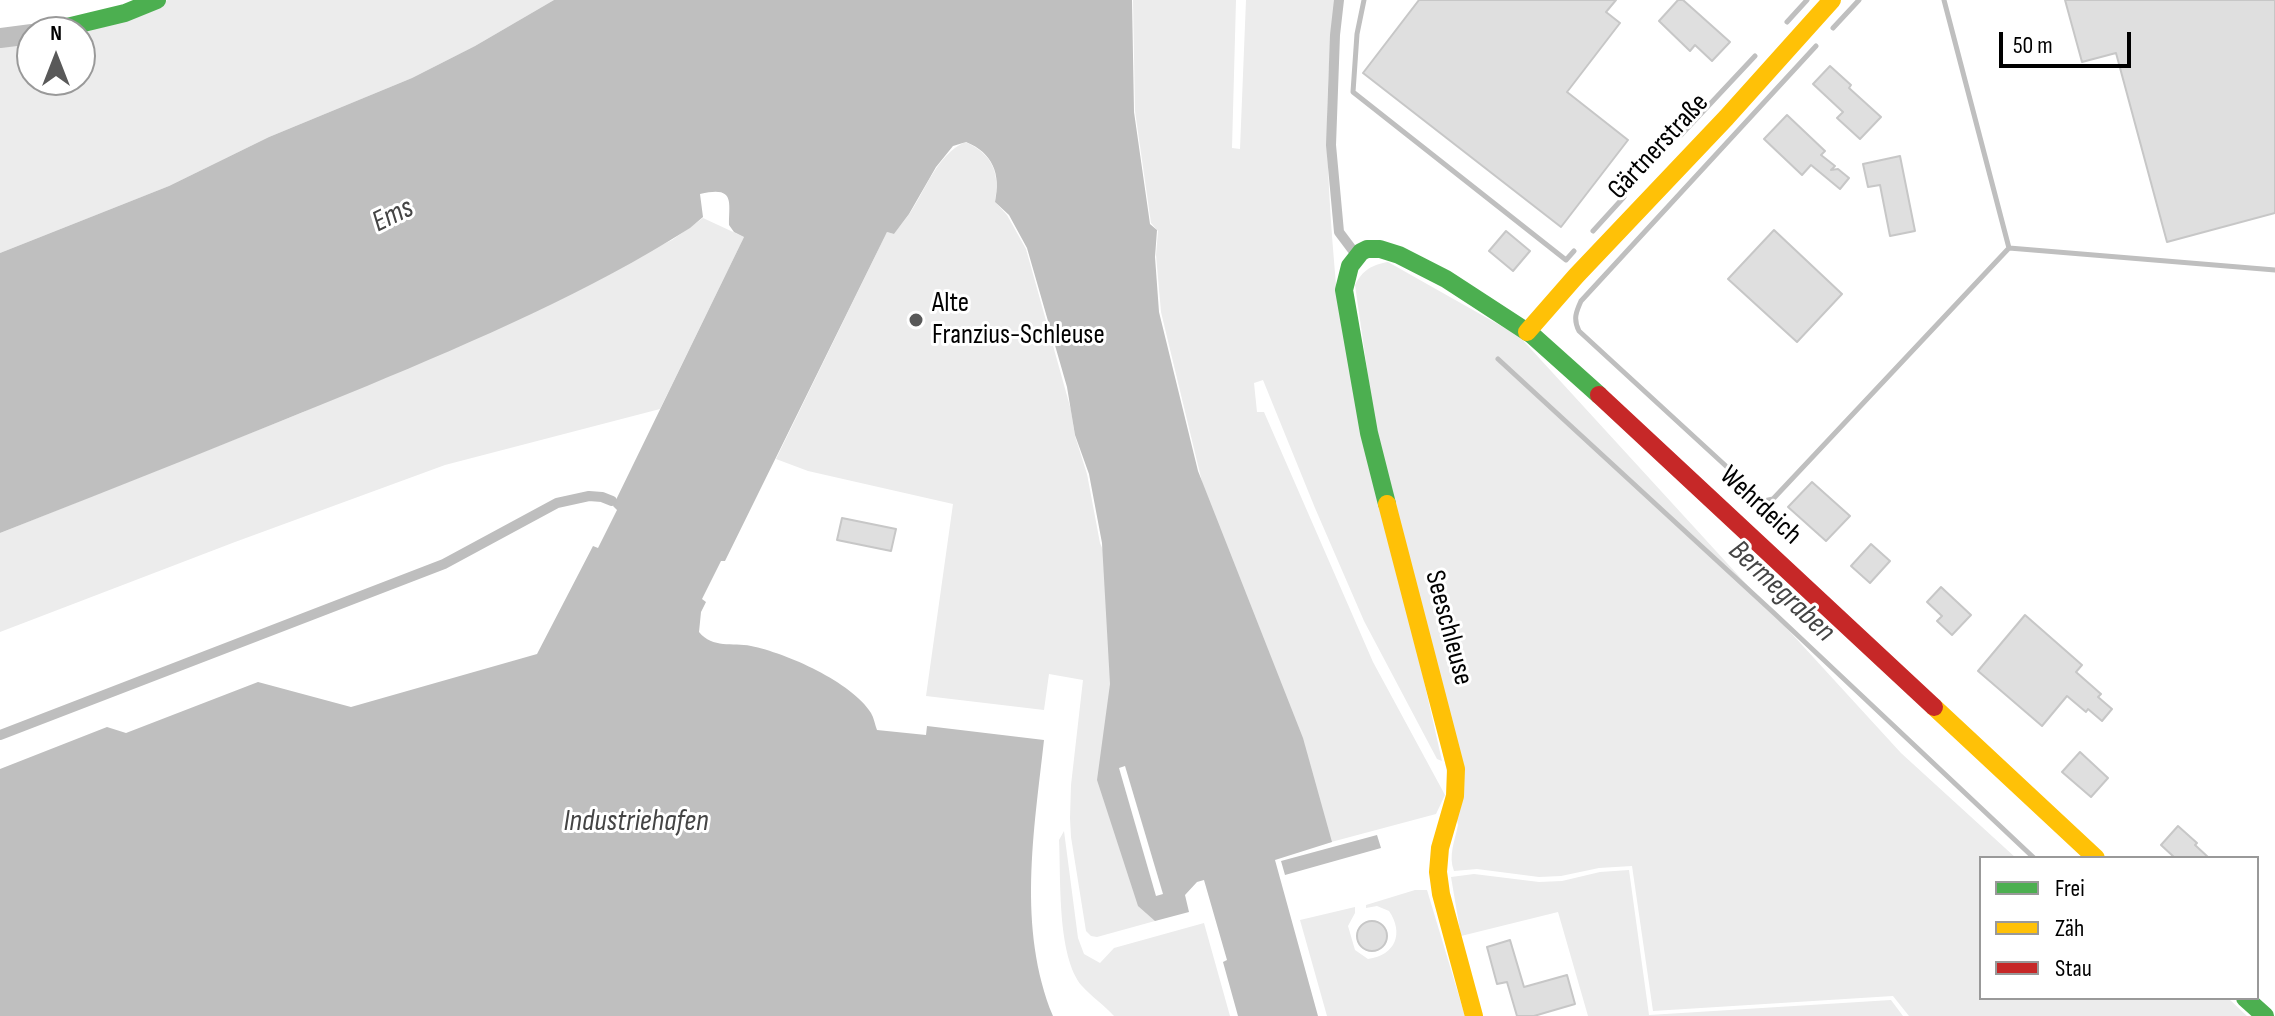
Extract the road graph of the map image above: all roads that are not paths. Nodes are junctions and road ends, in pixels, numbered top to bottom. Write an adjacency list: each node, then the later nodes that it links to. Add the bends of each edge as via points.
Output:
1 (157, 0): 4 (street)
2 (1339, 0): 5 (lane, via 1331,145 1339,232)
3 (1832, 0): 6 (street, Gärtnerstraße)
4 (96, 20)
5 (1356, 255): 6 (street, Wehrdeich, via 1383,249 1406,258); 11 (street, Seeschleuse, via 1344,290 1369,433 1456,769 1438,872)
6 (1527, 332): 9 (street, Wehrdeich)
7 (612, 501): 8 (lane, via 589,496 557,503 444,564)
8 (0, 735)
9 (2094, 856)
10 (2247, 1000): 12 (street)
11 (1474, 1016)
12 (2265, 1016)

